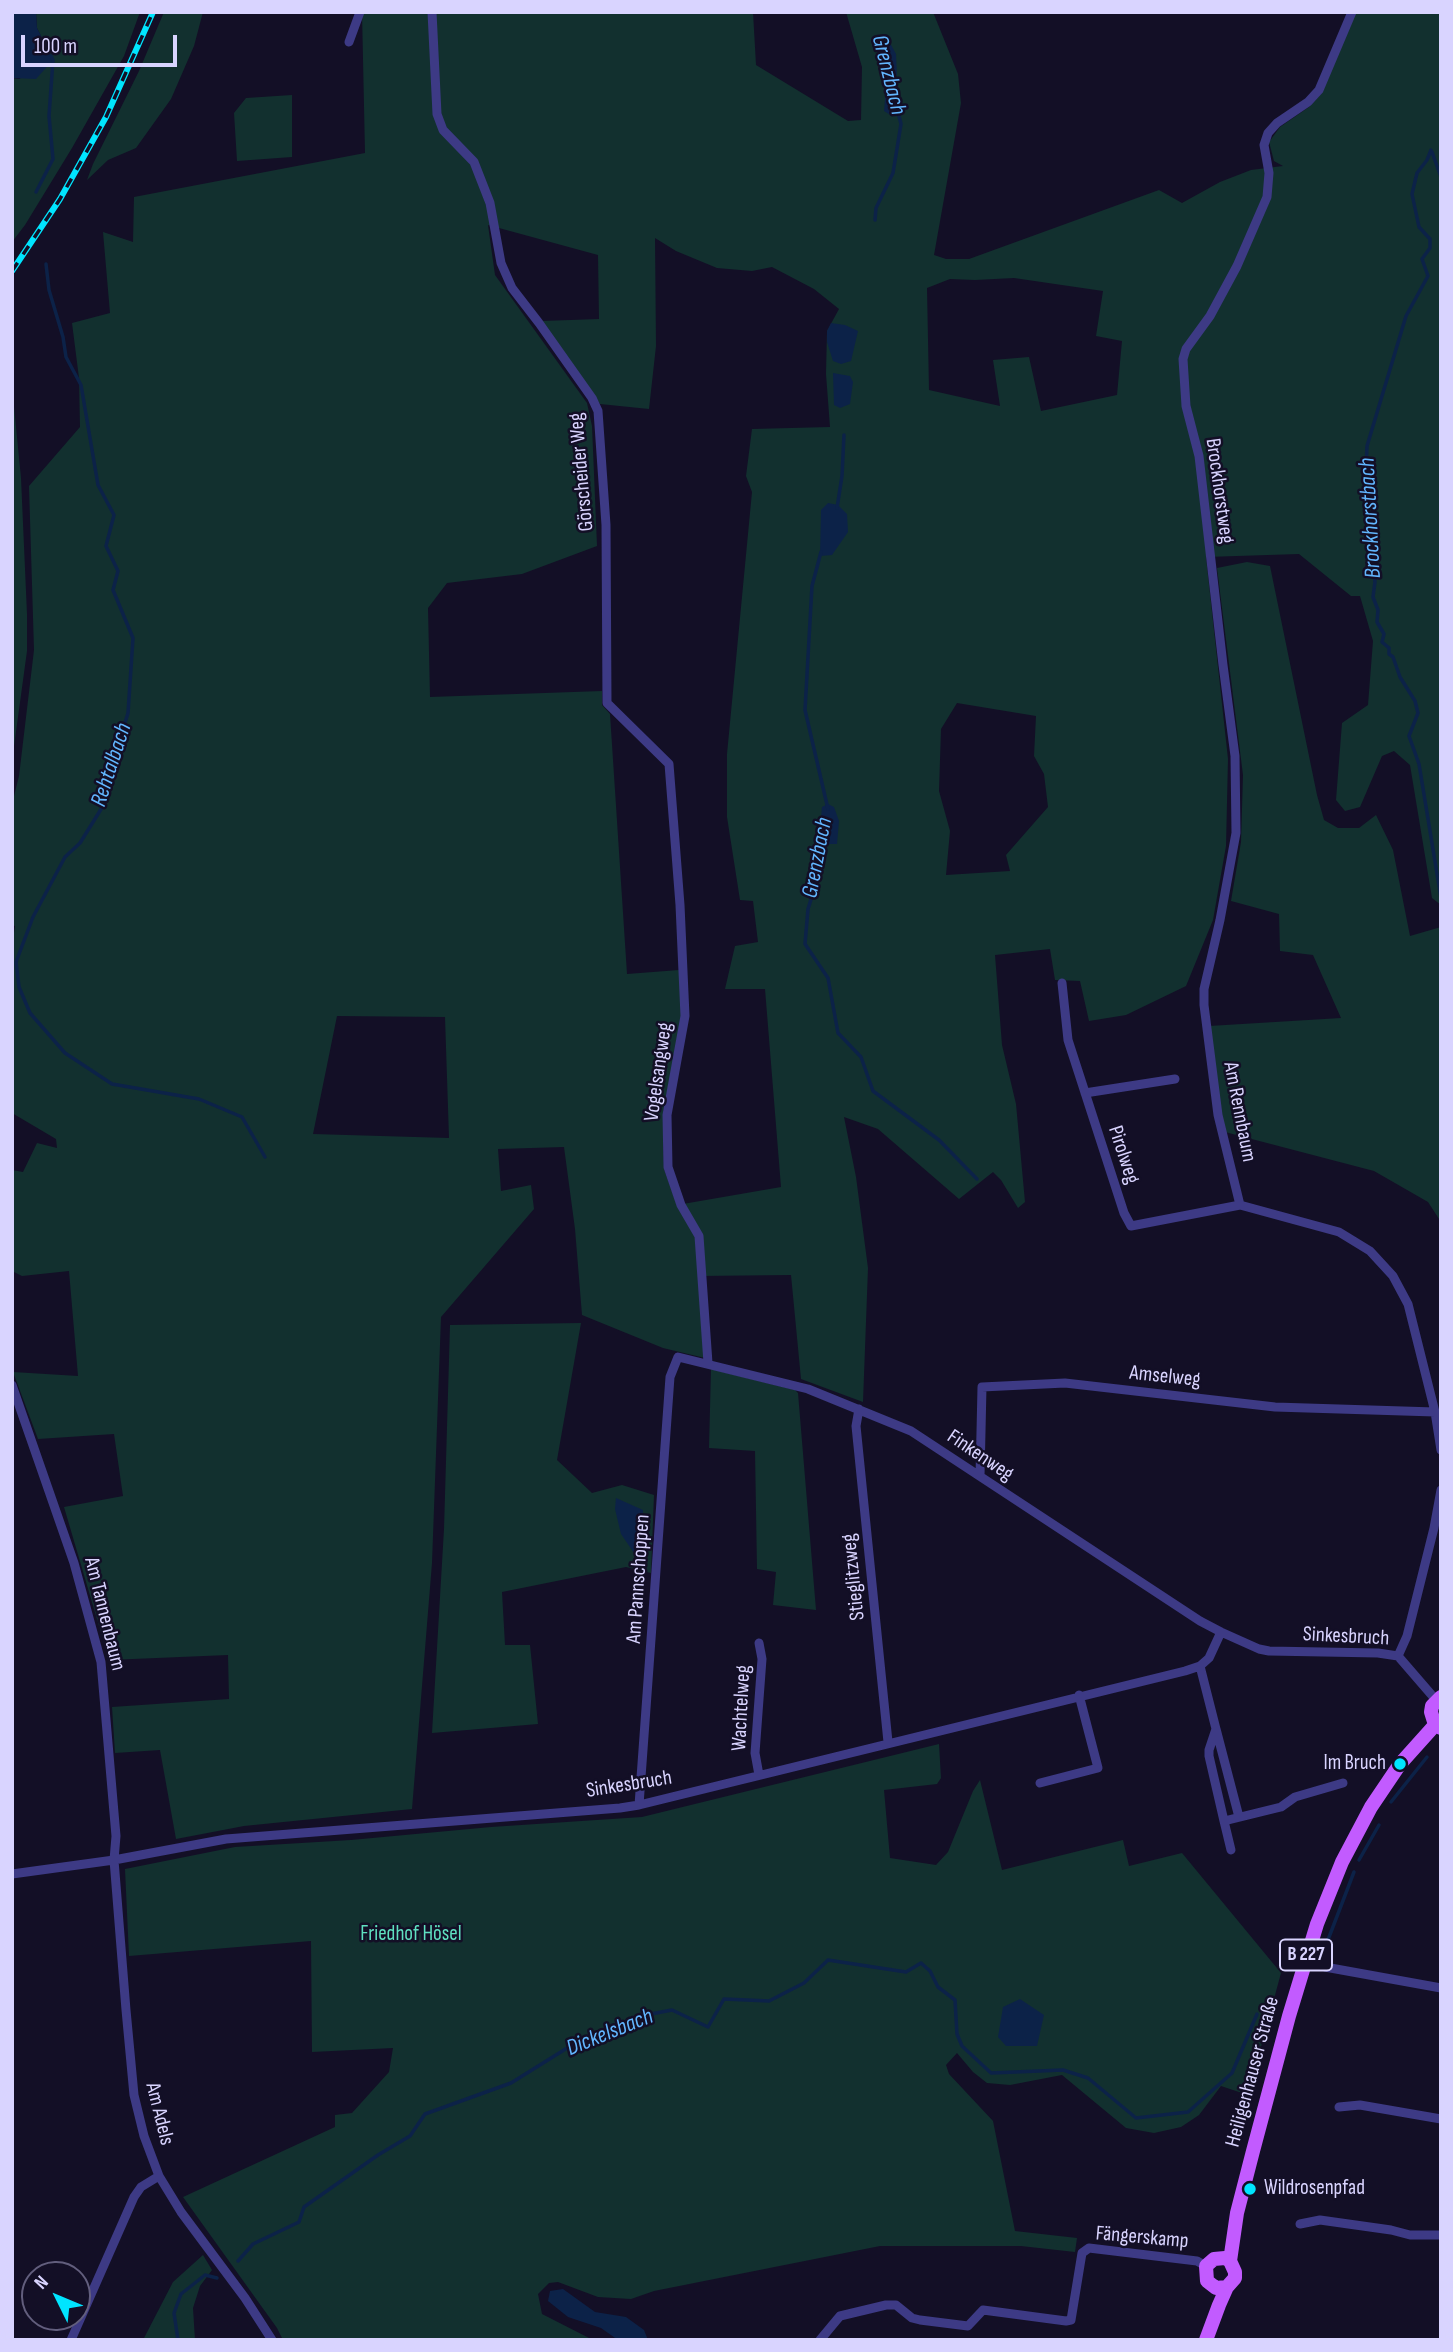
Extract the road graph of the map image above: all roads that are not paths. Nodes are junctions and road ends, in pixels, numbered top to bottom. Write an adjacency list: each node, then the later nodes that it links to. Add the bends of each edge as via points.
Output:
1 (360, 12): 4 (street)
2 (432, 12): 5 (street, Görscheider Weg, via 437,114 443,130 474,162 491,203 501,263 512,288 598,411 606,525 607,703 669,764)
3 (1352, 12): 7 (street, Brockhorstweg, via 1319,90 1268,134 1264,145 1267,197 1226,286 1183,359 1236,767 1236,833 1204,989)
4 (349, 42)
5 (680, 905): 12 (street, Vogelsangweg, via 685,1016 667,1115 668,1167 681,1205 699,1237)
6 (1062, 983): 9 (street, Pirolweg, via 1069,1040)
7 (1206, 1025): 10 (street, Am Rennbaum, via 1218,1115)
8 (1175, 1079): 9 (street)
9 (1085, 1093): 10 (street, Pirolweg, via 1131,1226)
10 (1240, 1205): 15 (street, via 1339,1232 1370,1251 1393,1276 1408,1304)
11 (678, 1357): 12 (street, Finkenweg); 32 (street, Am Pannschoppen, via 670,1377)
12 (708, 1363): 14 (street, Finkenweg, via 808,1389)
13 (12, 1385): 36 (street, Am Tannenbaum, via 74,1563 101,1662 116,1836)
14 (859, 1409): 17 (street, Finkenweg, via 911,1431); 28 (street, Stieglitzweg, via 856,1426)
15 (1435, 1412): 16 (street); 17 (street, Amselweg, via 1275,1406 1065,1383 982,1387)
16 (1441, 1450)
17 (980, 1476): 19 (street, Finkenweg)
18 (1441, 1490): 22 (street, via 1407,1636)
19 (1221, 1632): 20 (street, Finkenweg); 23 (street)
20 (1237, 1640): 22 (street, Sinkesbruch, via 1269,1651)
21 (759, 1643): 29 (street, Wachtelweg, via 762,1659 755,1752)
22 (1398, 1656): 25 (street, Sinkesbruch)
23 (1200, 1666): 24 (street, Sinkesbruch); 27 (street)
24 (1079, 1695): 28 (street, Sinkesbruch); 30 (street, via 1098,1768)
25 (1438, 1698): 26 (main road, via 1431,1712)
26 (1438, 1727): 45 (main road, Heiligenhauser Straße / B 227, via 1400,1764 1371,1807 1329,1892 1300,1976 1237,2213)
27 (1216, 1729): 33 (street); 34 (street, via 1209,1756)
28 (888, 1742): 29 (street, Sinkesbruch)
29 (759, 1775): 32 (street, Sinkesbruch)
30 (1040, 1783)
31 (1343, 1783): 33 (street, via 1295,1797 1281,1807)
32 (639, 1805): 36 (street, Sinkesbruch, via 226,1839)
33 (1239, 1816): 34 (street)
34 (1224, 1821): 35 (street)
35 (1231, 1850)
36 (114, 1860): 37 (street, Sinkesbruch); 42 (street, Am Adels, via 134,2095)
37 (12, 1874)
38 (1325, 1967): 39 (street)
39 (1441, 1988)
40 (1339, 2107): 41 (street, via 1360,2105)
41 (1441, 2119)
42 (159, 2176): 48 (street, via 134,2197); 49 (street, Am Adels)
43 (1300, 2224): 44 (street, via 1320,2220 1410,2235)
44 (1441, 2235)
45 (1218, 2261): 46 (main road, via 1205,2276); 47 (main road, via 1234,2266 1235,2278); 50 (street, Fängerskamp, via 1089,2248 1083,2253 1071,2320 983,2310 968,2326 912,2318 896,2305 886,2305 839,2316)
46 (1210, 2285): 47 (main road); 51 (main road)
47 (1227, 2287): 51 (main road)
48 (71, 2340)
49 (272, 2340)
50 (820, 2340)
51 (1205, 2340)

